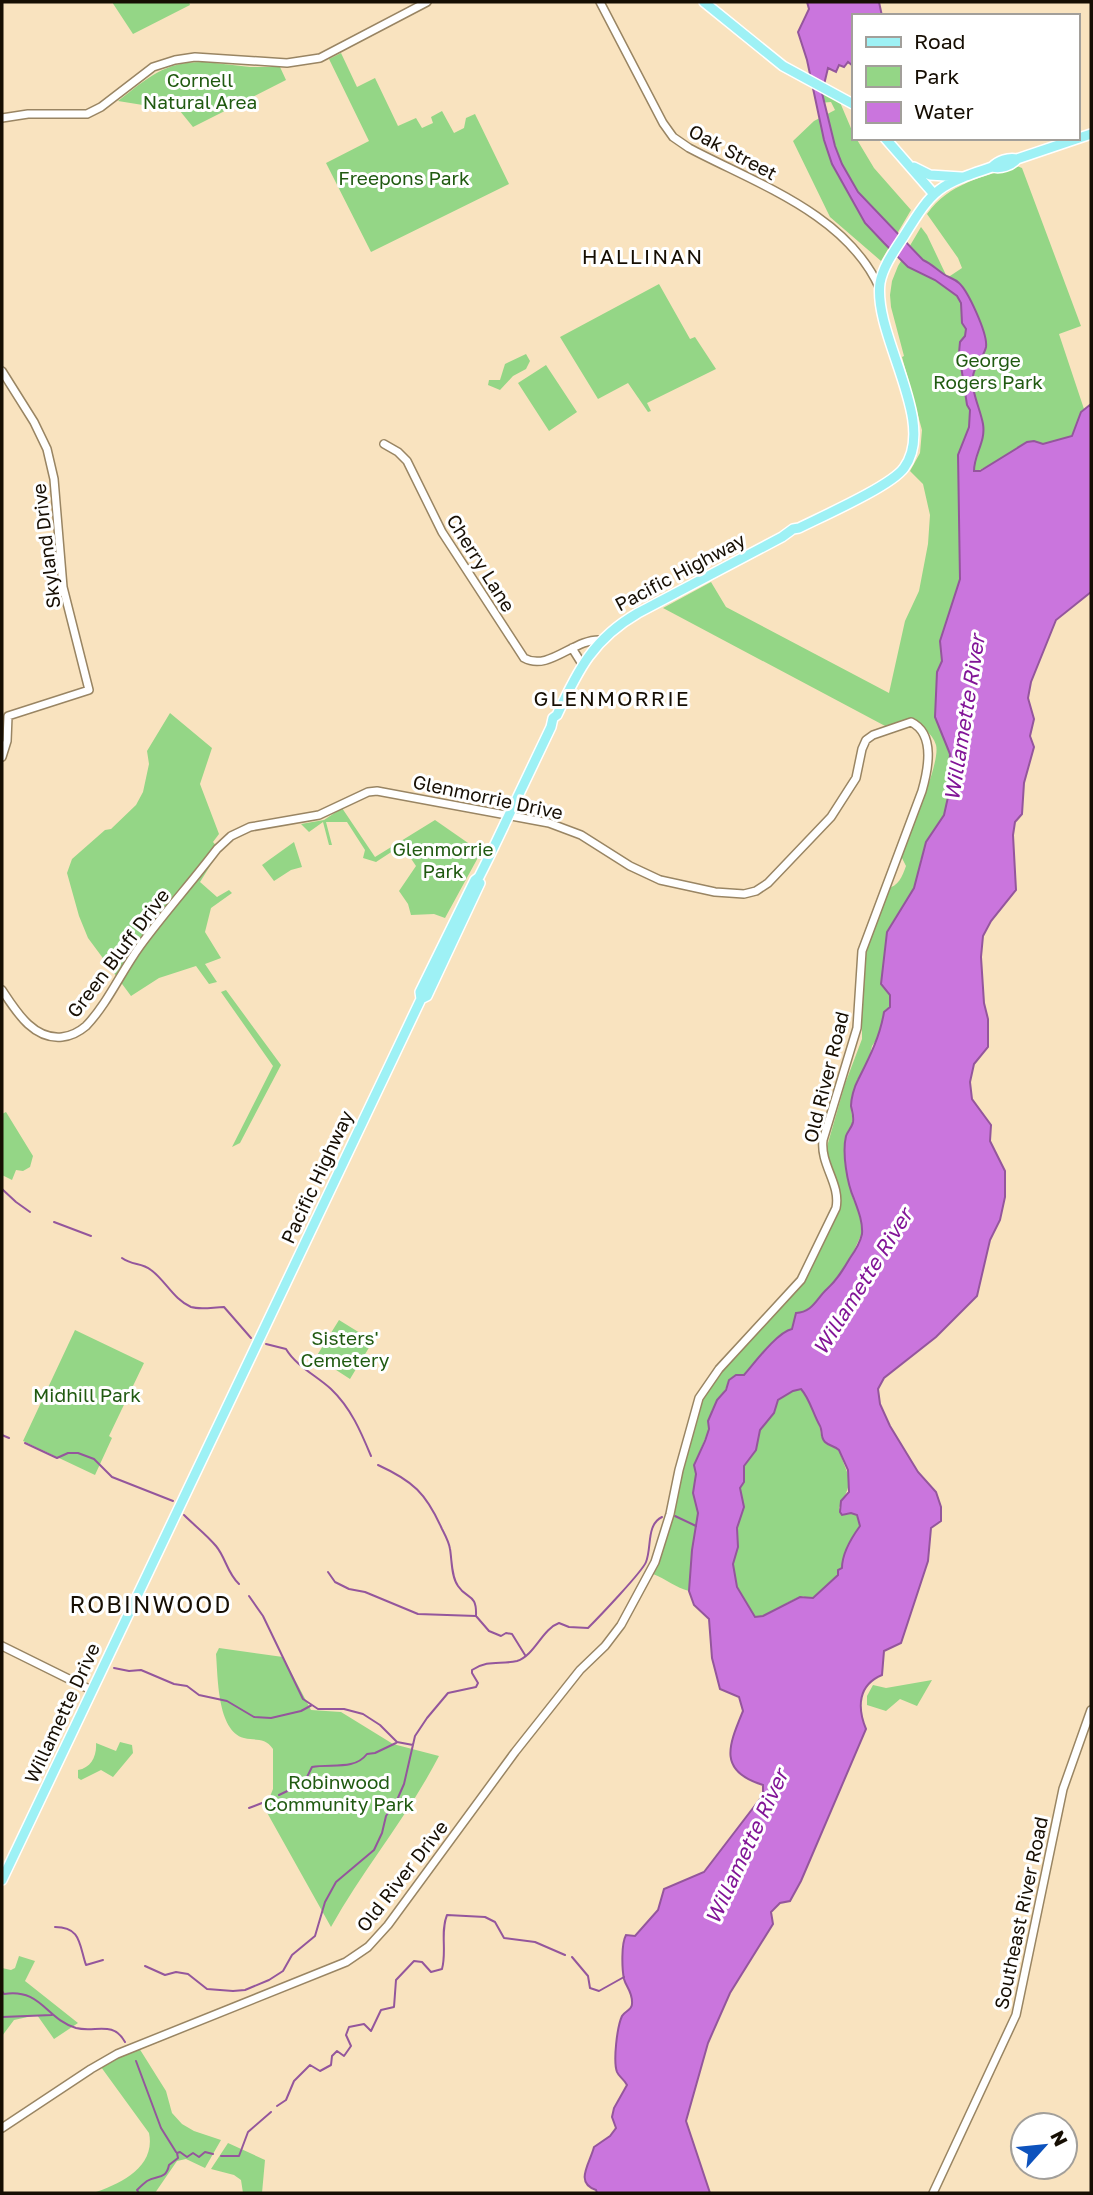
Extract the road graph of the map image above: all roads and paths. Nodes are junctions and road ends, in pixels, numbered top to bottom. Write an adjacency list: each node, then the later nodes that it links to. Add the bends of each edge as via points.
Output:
1 (427, 2): 5 (street, via 320,58 287,63 195,57 175,60 153,67 87,114)
2 (600, 2): 11 (street, Oak Street, via 673,137 806,209)
3 (704, 2): 4 (main road, via 777,62)
4 (852, 102)
5 (2, 118)
6 (887, 140): 8 (main road)
7 (1073, 140): 9 (main road, via 998,169)
8 (909, 165): 9 (main road, via 930,175); 10 (main road)
9 (963, 177): 10 (main road)
10 (933, 193): 12 (main road, Pacific Highway)
11 (866, 262): 12 (street, Oak Street); 13 (street, Oak Street)
12 (886, 266): 13 (main road, Pacific Highway)
13 (880, 290): 16 (main road, Pacific Highway, via 913,420 914,448 905,467 894,478 786,538 638,613)
14 (2, 371): 20 (street, Skyland Drive, via 42,436 50,460 63,587 89,690 8,716 8,741)
15 (384, 444): 17 (street, Cherry Lane, via 407,461 442,532 522,655 538,662)
16 (601, 640): 17 (street, Cherry Lane); 18 (main road, Pacific Highway)
17 (572, 648): 18 (street)
18 (582, 664): 21 (main road, Pacific Highway)
19 (917, 725): 21 (street, Glenmorrie Drive, via 906,722 866,740 858,775 831,817 768,883 744,894 665,882 577,834); 25 (street, Old River Road, via 927,745 927,772 862,951 857,1028 822,1143 837,1191 836,1208 801,1280 719,1369 699,1398 657,1557)
20 (2, 757)
21 (509, 815): 22 (street, Glenmorrie Drive, via 375,791 322,814); 24 (main road, Pacific Highway, via 444,940 421,999)
22 (293, 819): 23 (street, Green Bluff Drive, via 250,827 224,842 145,939 98,1011 78,1032 59,1038 37,1031 23,1020)
23 (2, 990)
24 (244, 1370): 27 (main road, Willamette Drive)
25 (635, 1600): 30 (street, Old River Drive, via 613,1636 515,1752 368,1947 329,1970 123,2051)
26 (2, 1646): 27 (street)
27 (91, 1690): 29 (main road, Willamette Drive)
28 (1091, 1710): 31 (street, Southeast River Road, via 1063,1789 1016,2015)
29 (2, 1880)
30 (2, 2128)
31 (933, 2193)

